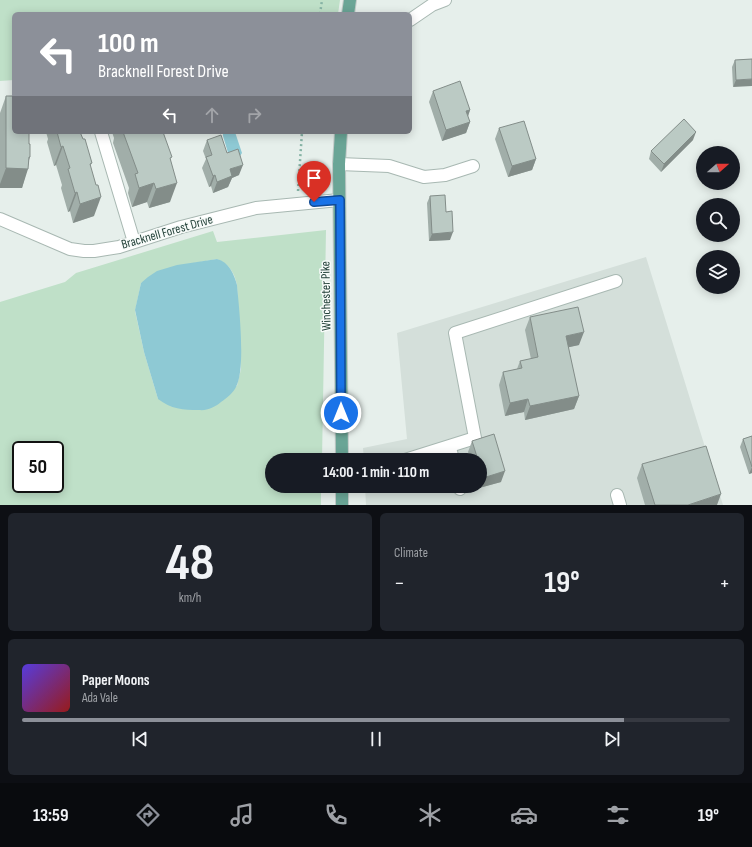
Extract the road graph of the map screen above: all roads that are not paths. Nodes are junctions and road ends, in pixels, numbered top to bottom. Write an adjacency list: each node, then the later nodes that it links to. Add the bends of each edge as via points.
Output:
1 (350, 0): 3 (main road)
2 (445, 0): 4 (street, via 432,5)
3 (348, 12)
4 (412, 19)
5 (102, 134): 11 (street)
6 (341, 134): 7 (main road, Winchester Pike)
7 (339, 164): 8 (street, via 389,166 424,177 445,176); 9 (main road, Winchester Pike)
8 (473, 166)
9 (340, 200): 11 (street, Bracknell Forest Drive, via 256,208); 14 (main road, Winchester Pike)
10 (0, 219): 11 (street, Bracknell Forest Drive, via 70,249 104,250)
11 (134, 242)
12 (616, 281): 13 (street, via 455,333 475,438)
13 (450, 447): 15 (street); 16 (street)
14 (342, 453)
15 (429, 453)
16 (451, 453)
17 (342, 493): 18 (main road)
18 (342, 505)

